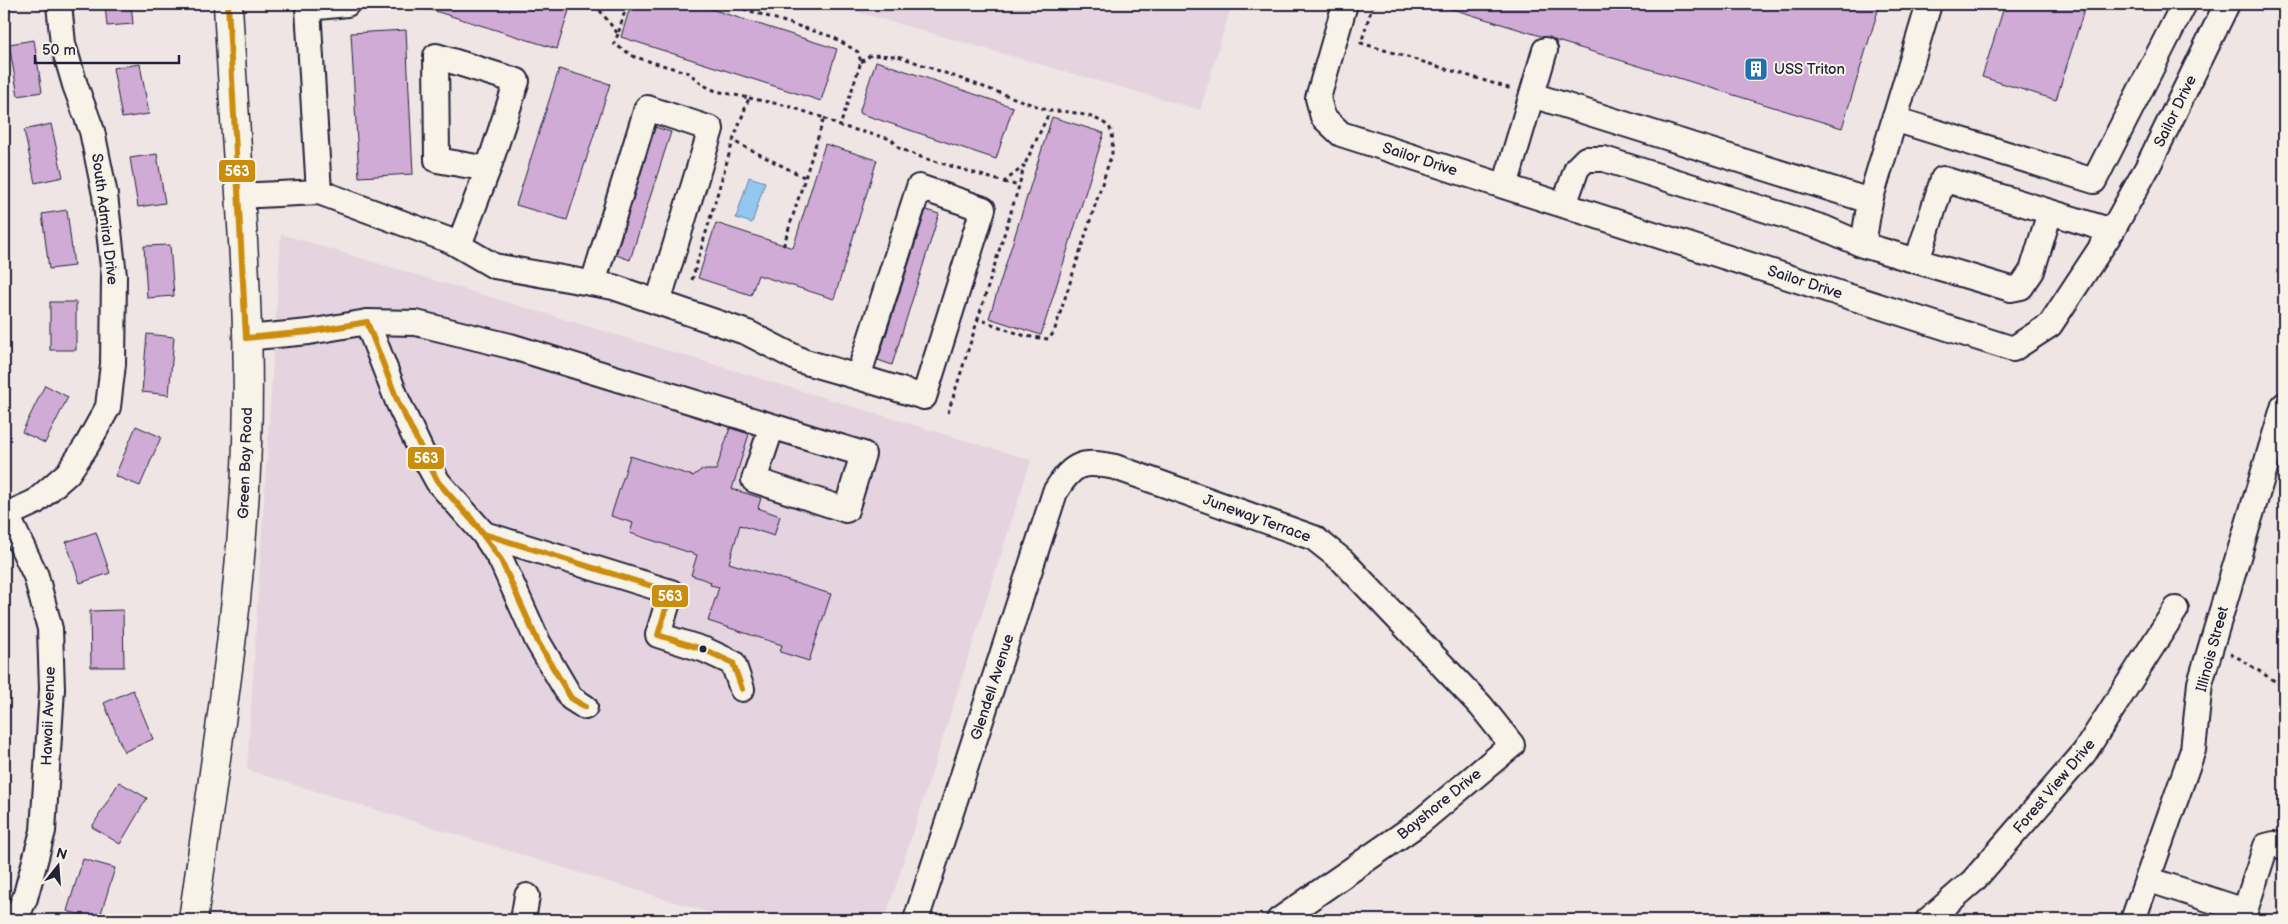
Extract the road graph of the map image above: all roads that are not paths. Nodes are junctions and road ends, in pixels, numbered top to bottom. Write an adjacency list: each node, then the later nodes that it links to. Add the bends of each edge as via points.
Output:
1 (59, 4): 30 (street, South Admiral Drive, via 63,44 92,131 104,196 114,276 114,364 108,408 68,472 35,502)
2 (228, 4): 14 (main road, Green Bay Road)
3 (347, 4): 13 (street, via 308,8)
4 (1345, 4): 12 (street, Sailor Drive, via 1318,98 1323,117 1341,134)
5 (1929, 4): 10 (street)
6 (2184, 4): 10 (street, via 2094,181)
7 (2227, 4): 18 (street, Sailor Drive, via 2147,168)
8 (1545, 50): 9 (street)
9 (1532, 96): 12 (street); 15 (street)
10 (1894, 119): 15 (street)
11 (488, 169): 11 (street, via 517,81 436,56 437,160); 19 (street)
12 (1505, 186): 16 (street, Sailor Drive)
13 (318, 192): 14 (street); 19 (street)
14 (240, 196): 25 (main road, Green Bay Road)
15 (1870, 202): 20 (street)
16 (1564, 205): 18 (street, Sailor Drive, via 2013,349 2050,324); 20 (street, via 1577,168 1586,159 1604,159 1824,228)
17 (2050, 212): 18 (street); 21 (street, via 2032,271 2021,287 2011,290); 21 (street, via 1943,179)
18 (2112, 231)
19 (459, 245): 22 (street, via 494,266)
20 (1863, 245): 21 (street)
21 (1916, 261)
22 (593, 283): 23 (street); 23 (street, via 647,108 711,129)
23 (658, 302): 26 (street, via 748,333 802,361)
24 (367, 322): 25 (street); 28 (street, via 416,323 510,346); 31 (street, via 398,402 438,482)
25 (246, 338): 41 (main road, Green Bay Road, via 247,442 237,602)
26 (858, 377): 26 (street, via 924,397 983,209 919,186)
27 (2284, 405): 37 (street, Illinois Street, via 2200,683 2193,750)
28 (772, 426): 28 (street, via 754,480 846,510 863,454)
29 (1083, 466): 33 (street, Juneway Terrace, via 1092,462 1115,467 1314,538 1343,561); 43 (street, Glendell Avenue, via 1069,472 1055,492)
30 (5, 516): 40 (street, Hawaii Avenue, via 36,576 50,629 52,689 43,831 26,898)
31 (484, 534): 34 (street, via 671,592 658,635 733,663); 35 (street, via 501,560 538,642 570,698)
32 (2176, 609): 45 (street, Forest View Drive, via 2084,754 1973,881)
33 (1445, 667): 44 (street, Bayshore Drive, via 1512,744 1419,823)
34 (742, 688)
35 (585, 707)
36 (2284, 847): 39 (street, via 2266,846)
37 (2147, 878): 39 (street); 46 (street, Illinois Street)
38 (527, 896): 42 (street)
39 (2244, 916)
40 (15, 920)
41 (193, 920)
42 (523, 920)
43 (916, 920)
44 (1279, 920)
45 (1928, 920)
46 (2133, 920)

